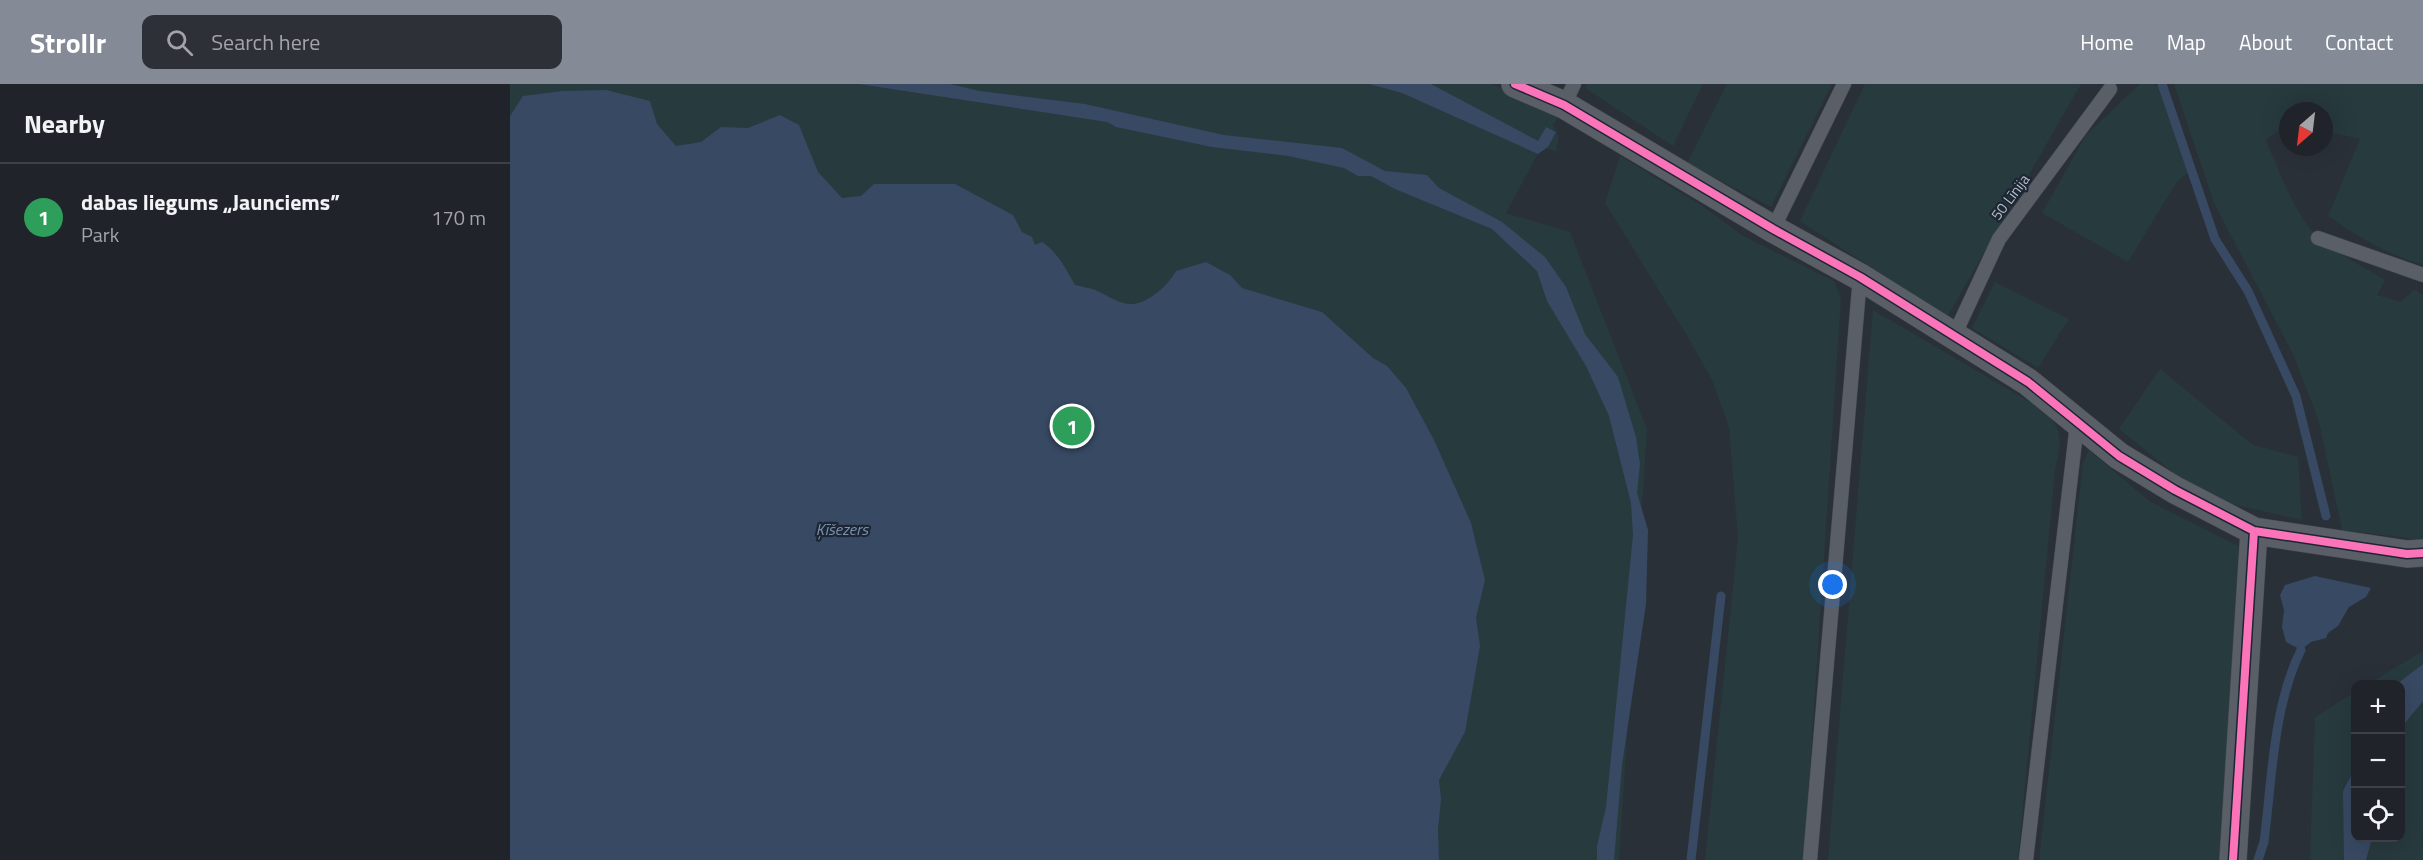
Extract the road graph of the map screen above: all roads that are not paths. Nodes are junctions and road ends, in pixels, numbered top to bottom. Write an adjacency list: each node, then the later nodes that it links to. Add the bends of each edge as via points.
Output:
1 (1515, 84): 4 (street)
2 (1844, 84): 5 (lane)
3 (2110, 89): 9 (lane, 50 Līnija, via 1999,238)
4 (1569, 94): 5 (street)
5 (1773, 229): 8 (street)
6 (2318, 238): 7 (lane)
7 (2423, 275)
8 (1860, 277): 9 (street); 13 (lane)
9 (1954, 336): 10 (street, via 2028,382)
10 (2077, 424): 11 (street, via 2119,456 2175,490); 14 (lane)
11 (2254, 531): 12 (street, via 2407,554); 15 (street)
12 (2423, 553)
13 (1810, 860)
14 (2026, 860)
15 (2233, 860)

